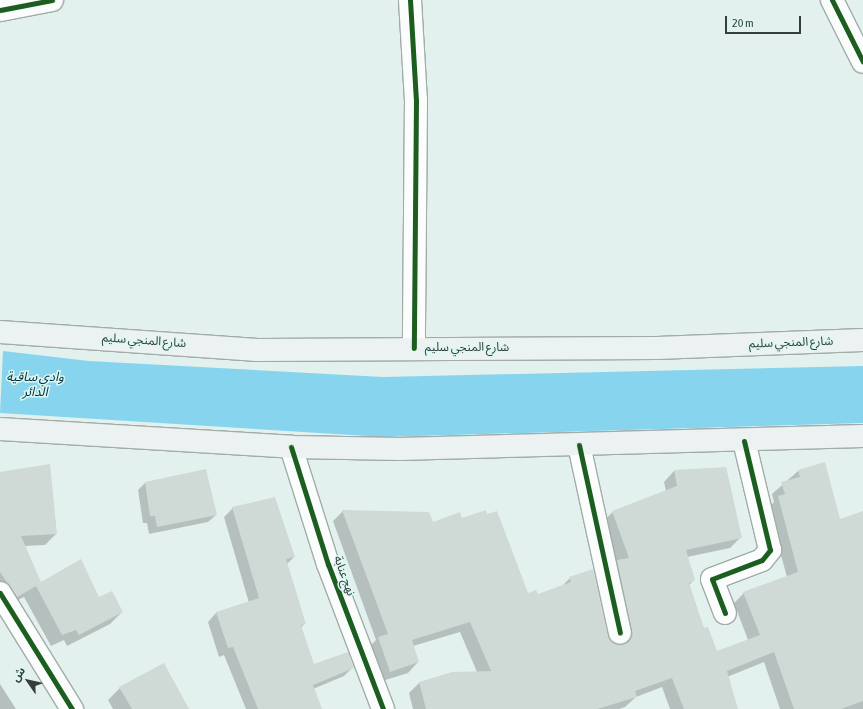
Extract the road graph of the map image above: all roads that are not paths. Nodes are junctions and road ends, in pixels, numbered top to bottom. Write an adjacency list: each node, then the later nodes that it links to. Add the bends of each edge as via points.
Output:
1 (52, 0): 4 (street)
2 (410, 0): 8 (street, via 416,100)
3 (832, 0): 5 (street)
4 (0, 10)
5 (863, 62)
6 (0, 332): 8 (main road, شارع المنجي سليم, via 257,350)
7 (863, 340): 8 (main road, شارع المنجي سليم, via 657,348)
8 (414, 348)
9 (0, 429): 13 (main road)
10 (863, 436): 11 (main road)
11 (744, 441): 12 (main road); 15 (street, via 770,550 762,560 712,579)
12 (579, 445): 13 (main road, via 400,449); 16 (street)
13 (291, 447): 18 (street, نهج عنابة, via 328,564)
14 (0, 593): 17 (street)
15 (725, 613)
16 (620, 633)
17 (72, 709)
18 (383, 709)

